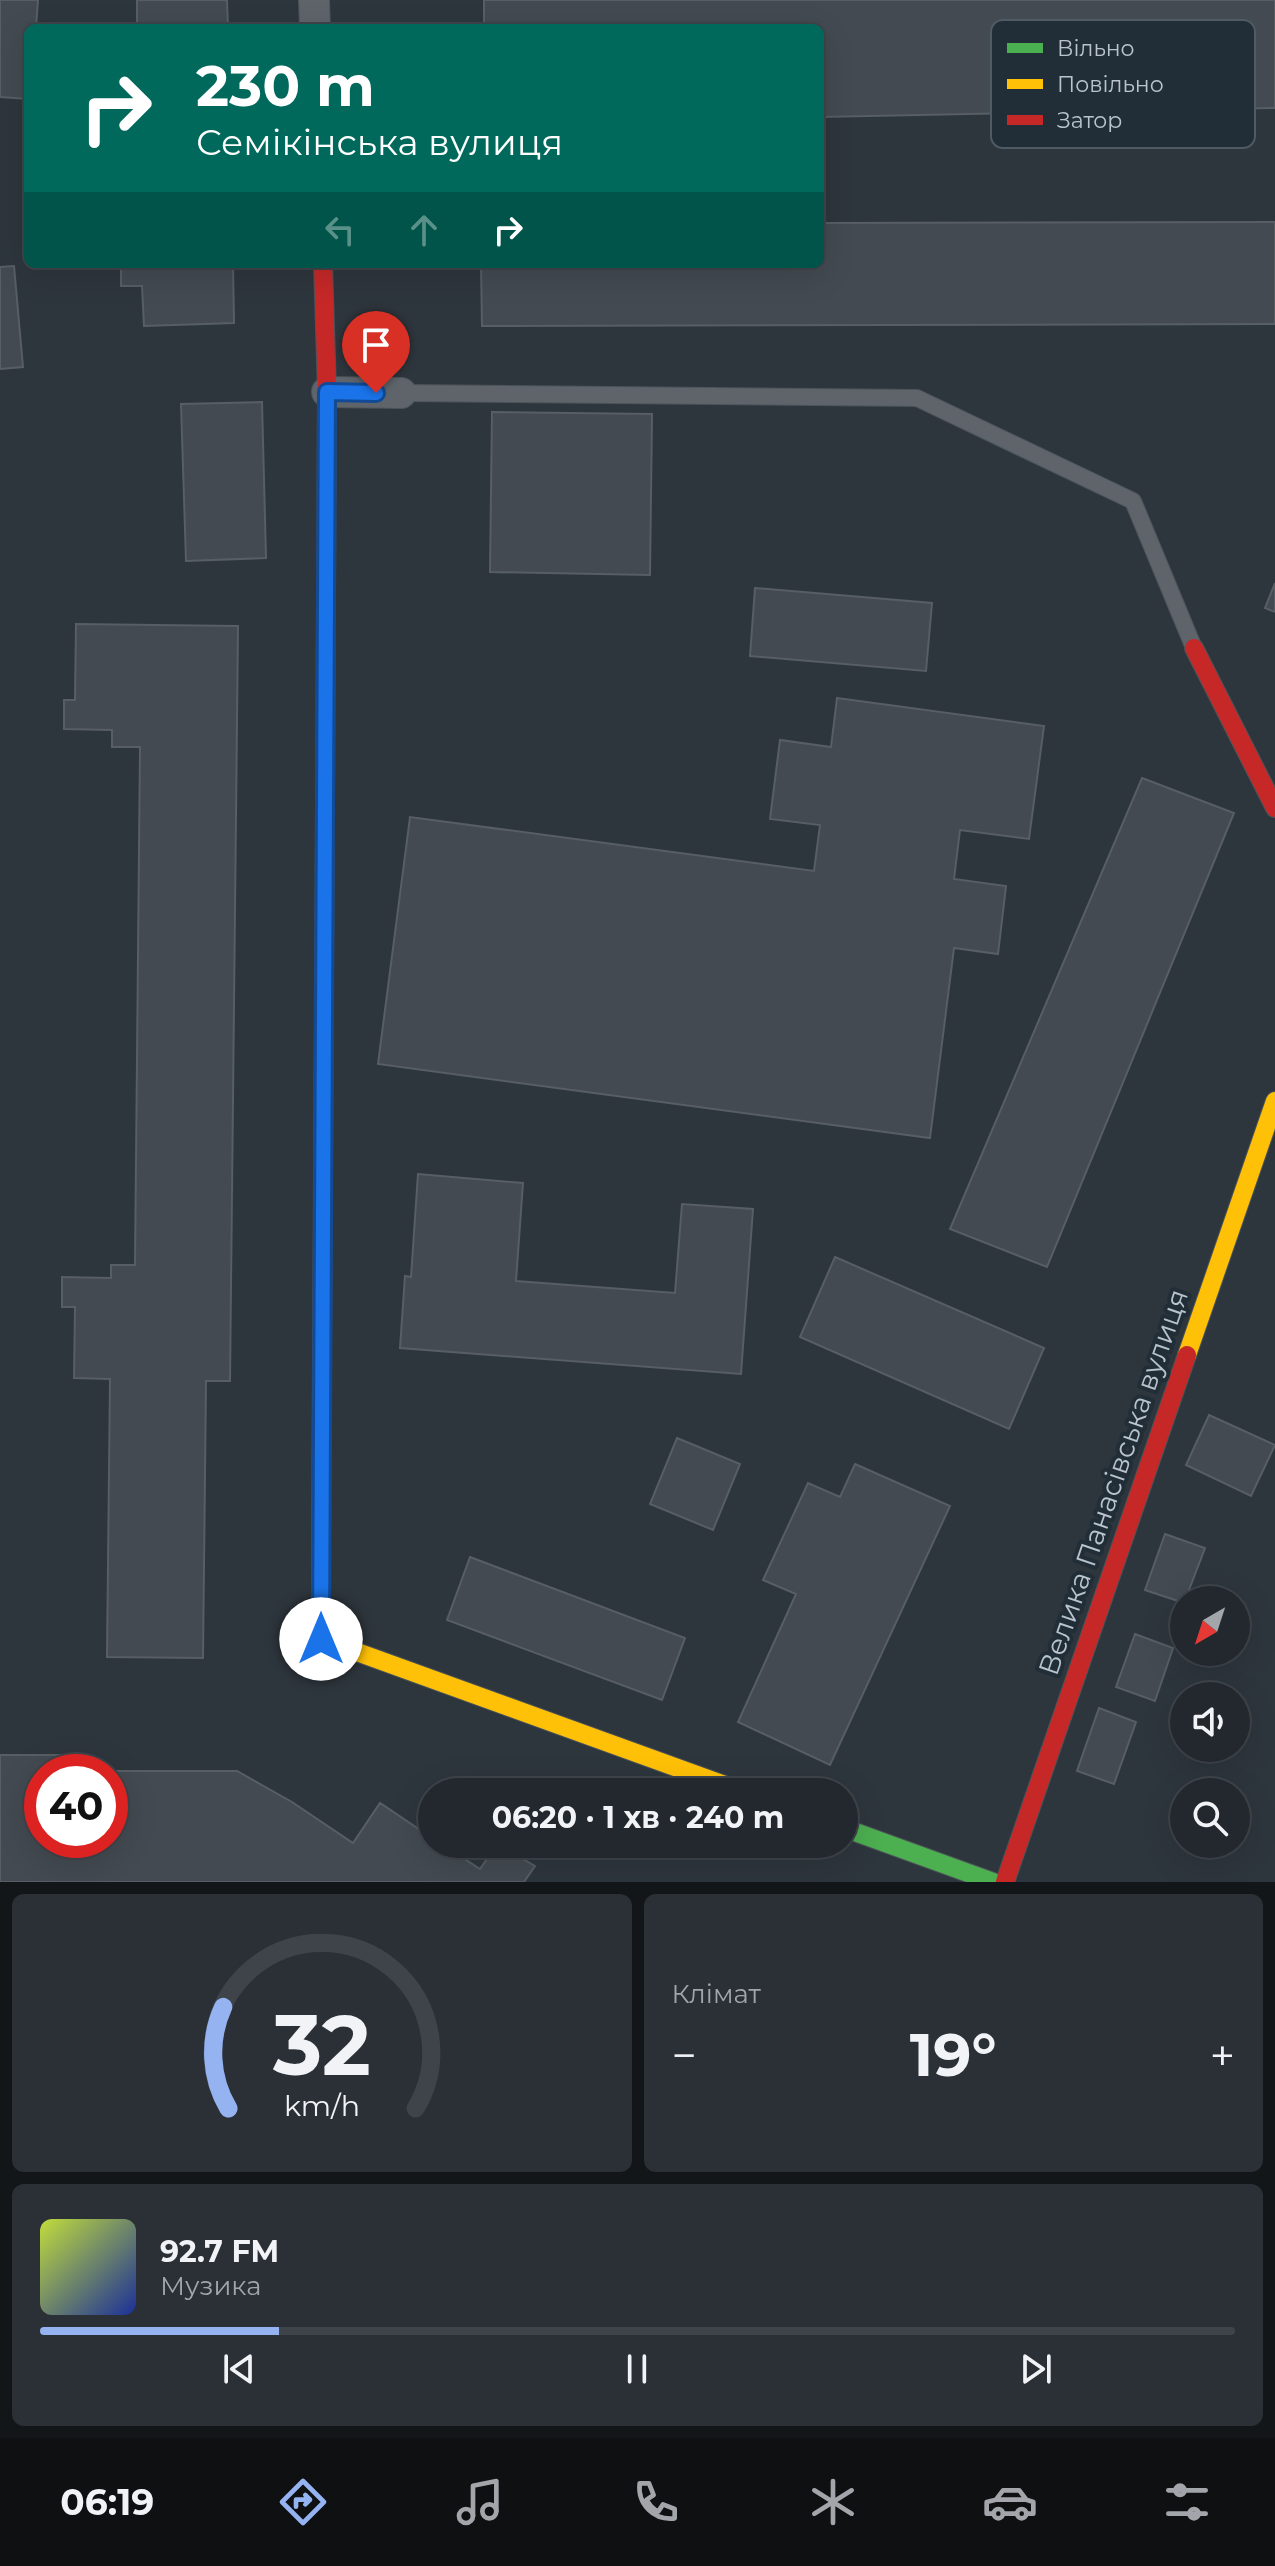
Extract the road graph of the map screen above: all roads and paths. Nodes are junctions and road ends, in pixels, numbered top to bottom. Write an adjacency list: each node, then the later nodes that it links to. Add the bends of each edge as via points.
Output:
1 (314, 0): 2 (street)
2 (315, 24)
3 (323, 268): 4 (street)
4 (327, 392): 5 (street); 9 (street, via 321,1639)
5 (401, 393): 6 (lane, via 917,398 1133,501)
6 (1194, 648): 7 (street)
7 (1275, 808)
8 (1275, 1101): 12 (street, Велика Панасівська вулиця)
9 (705, 1778)
10 (858, 1833): 11 (street)
11 (993, 1882)
12 (1005, 1882)

